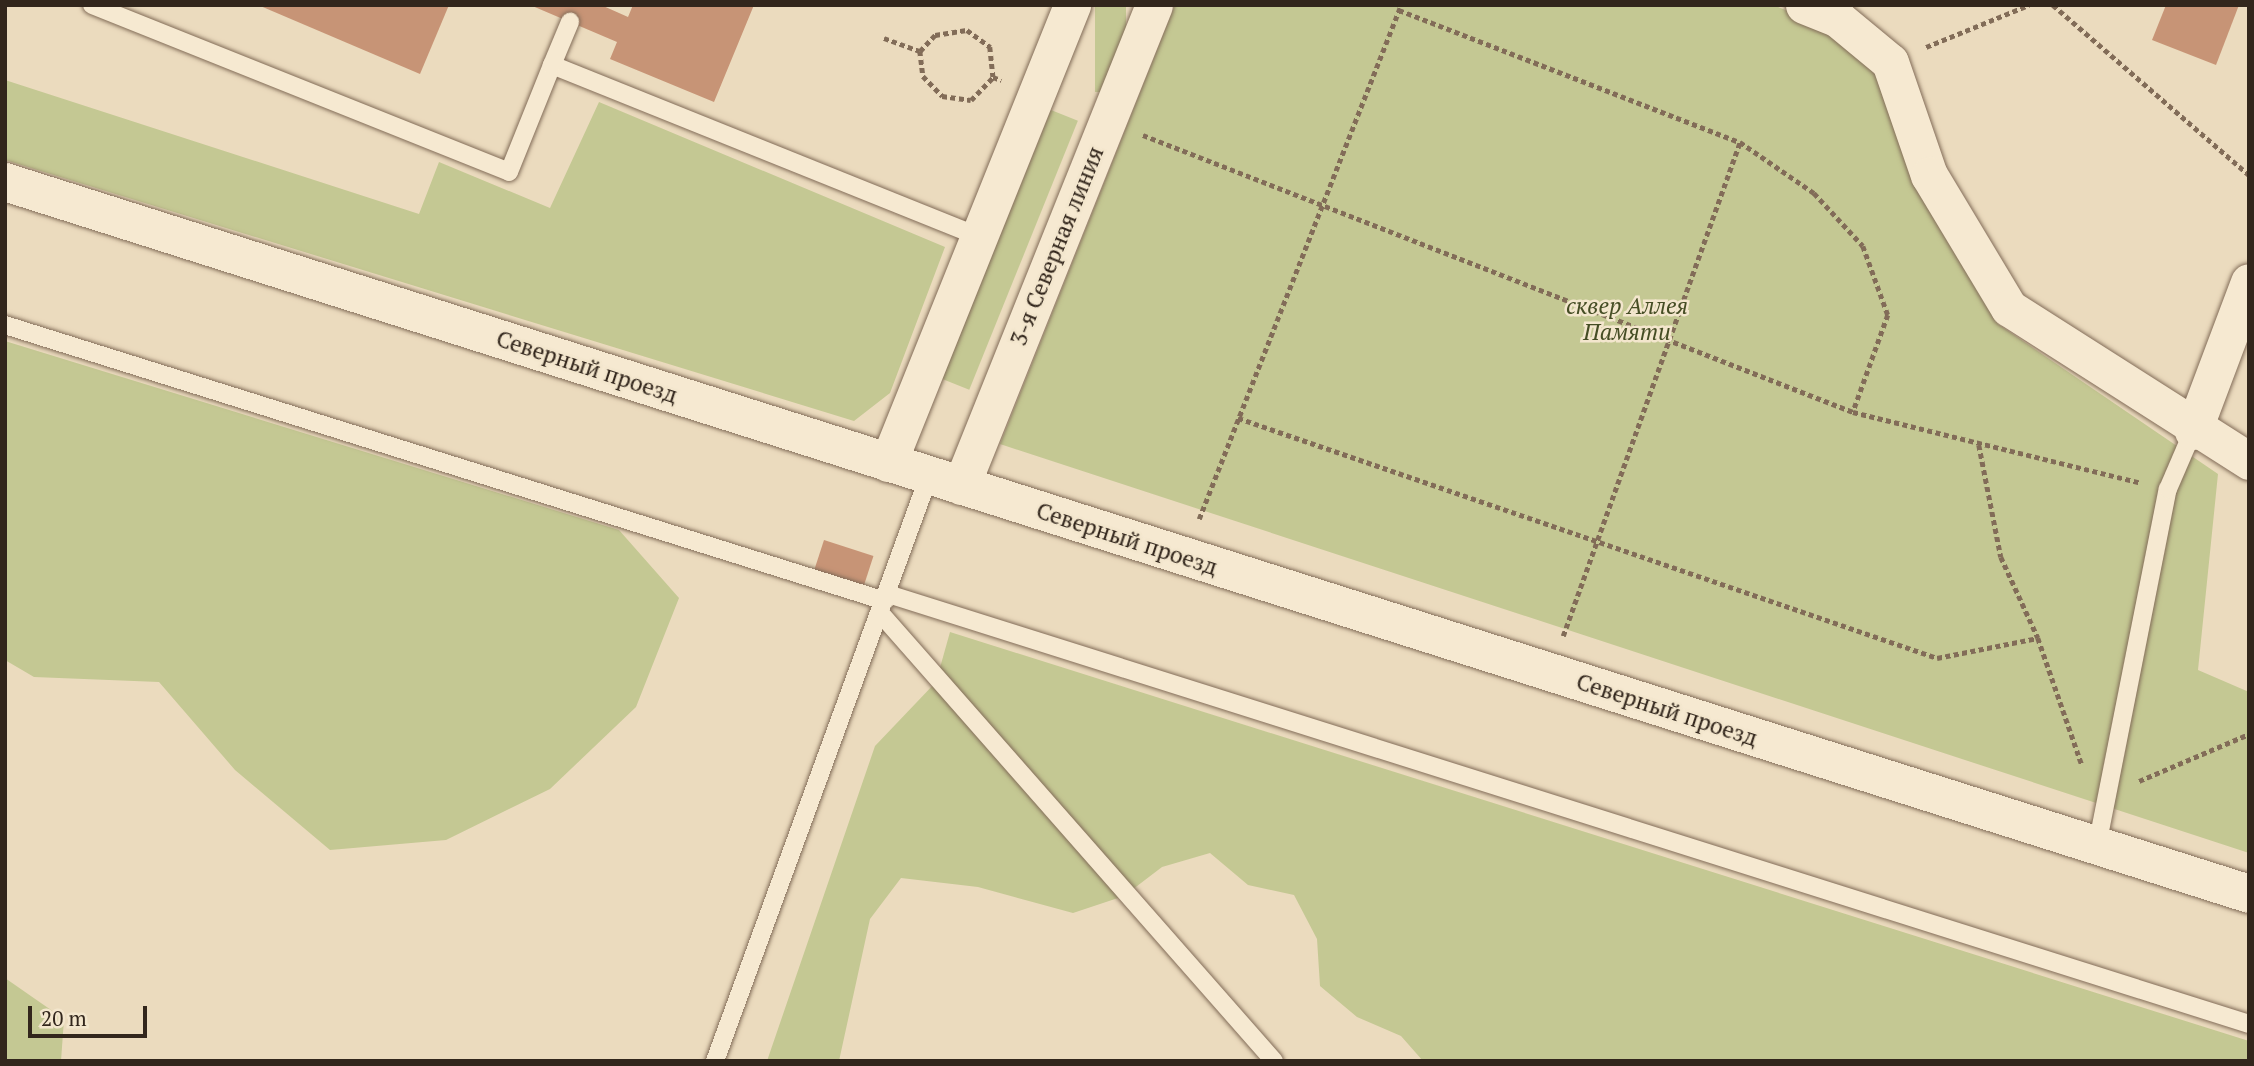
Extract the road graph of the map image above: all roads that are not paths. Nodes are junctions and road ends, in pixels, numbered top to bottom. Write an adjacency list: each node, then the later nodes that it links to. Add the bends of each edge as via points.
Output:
1 (92, 5): 6 (lane, via 509,172)
2 (1072, 5): 8 (street)
3 (1154, 5): 14 (street, 3-я Северная линия, via 1107,121)
4 (1804, 5): 11 (street, via 1838,19 1890,62 1929,175 2009,308)
5 (570, 22): 6 (lane)
6 (552, 65): 8 (lane)
7 (5, 182): 13 (street, Северный проезд)
8 (979, 237): 13 (street)
9 (2249, 282): 11 (street)
10 (5, 324): 15 (lane)
11 (2193, 431): 12 (street); 16 (lane, via 2168,489)
12 (2249, 461)
13 (888, 463): 14 (street, Северный проезд)
14 (945, 481): 15 (lane); 16 (street, Северный проезд)
15 (884, 603): 18 (lane); 19 (lane); 20 (lane)
16 (2099, 832): 17 (street, Северный проезд)
17 (2249, 894)
18 (2249, 1024)
19 (715, 1061)
20 (1274, 1061)

